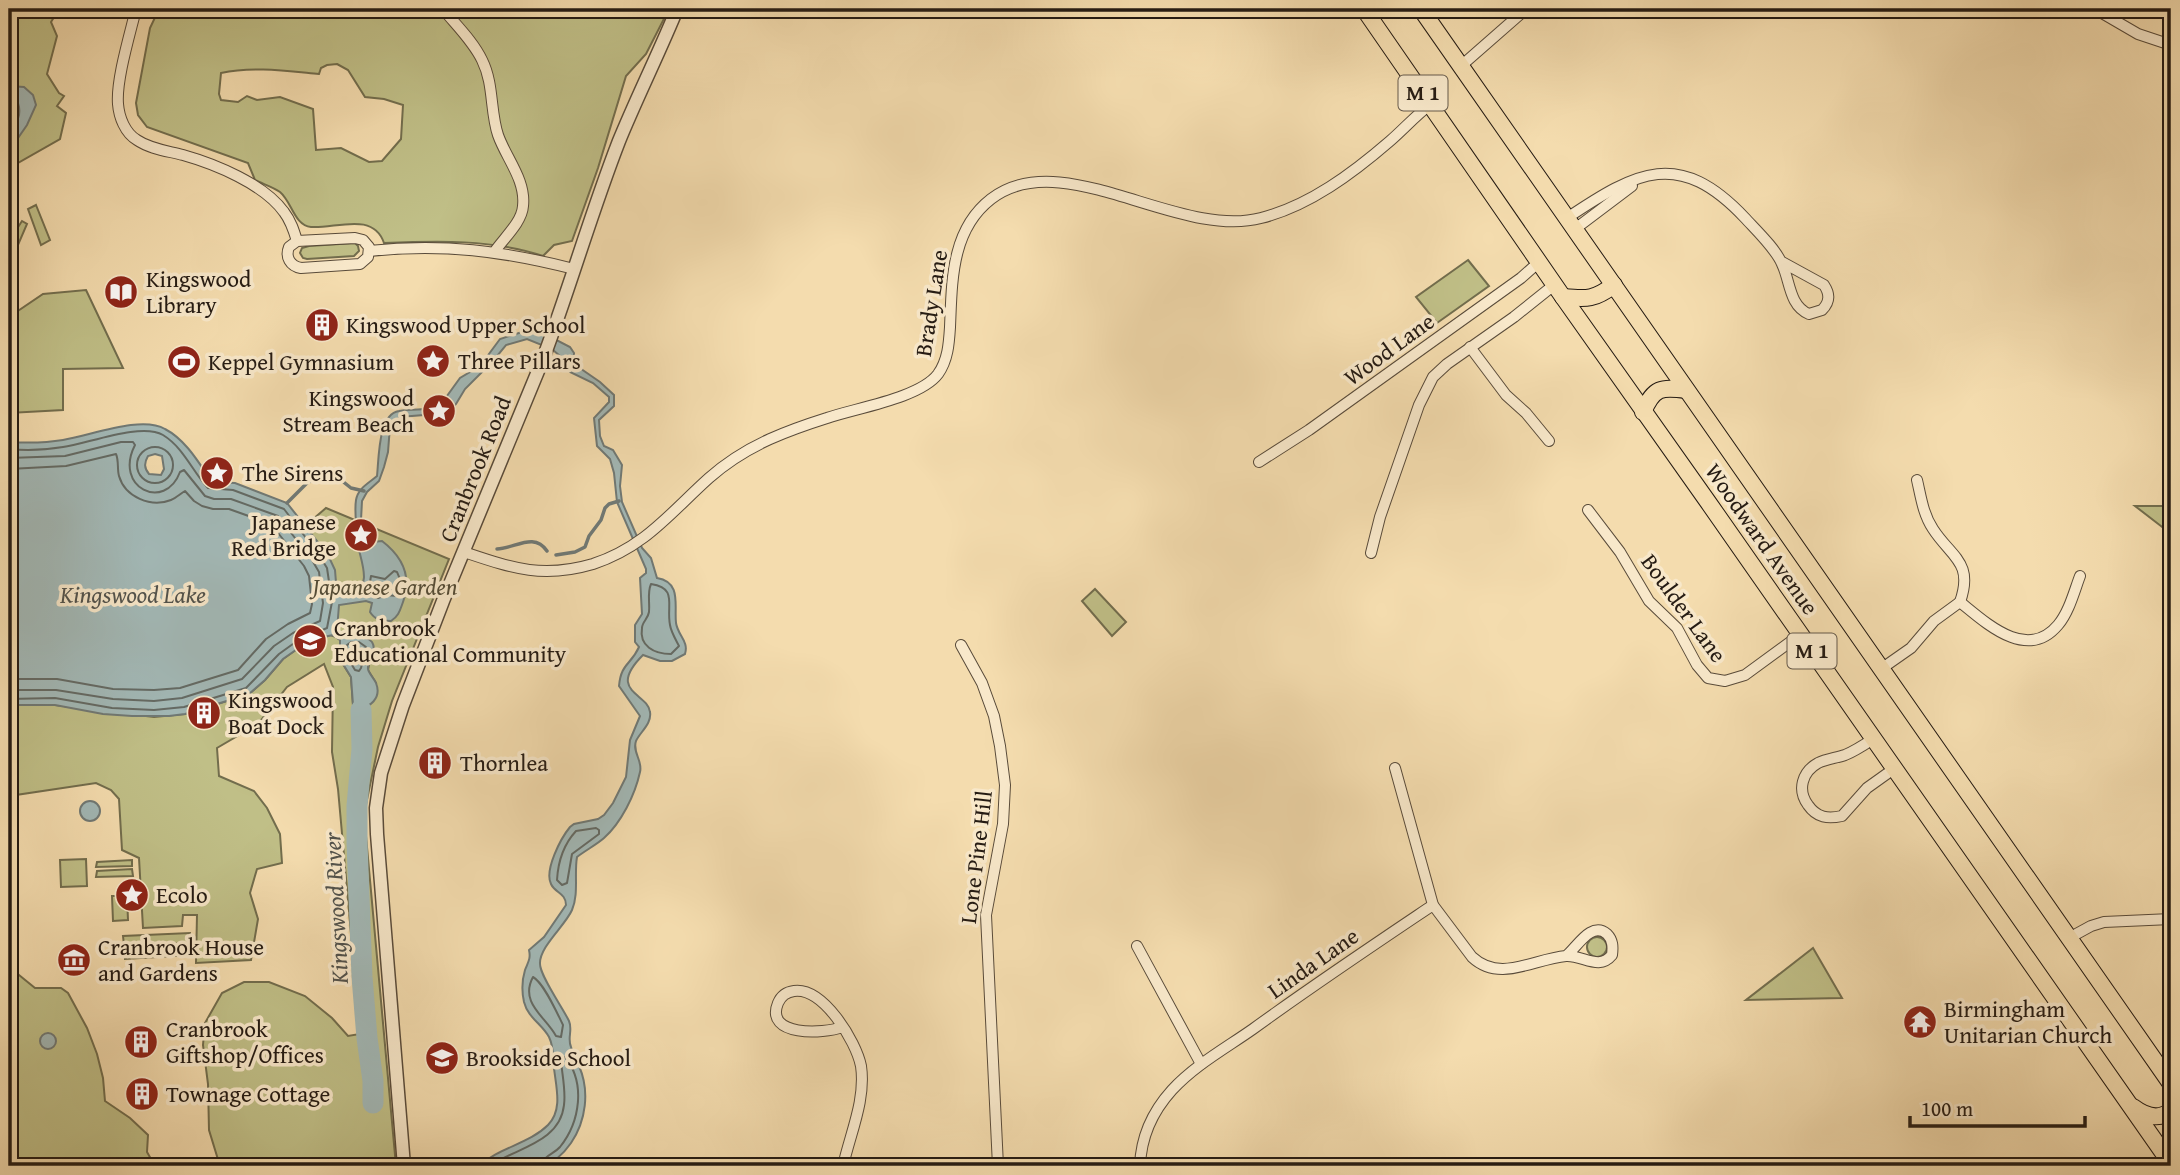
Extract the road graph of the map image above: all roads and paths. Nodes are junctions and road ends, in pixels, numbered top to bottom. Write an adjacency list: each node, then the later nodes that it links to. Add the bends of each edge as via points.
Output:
1 (136, 9): 12 (street, via 117,97 128,132 140,142 219,167 251,184 282,209)
2 (443, 9): 14 (street, via 484,63 498,135 522,191 520,217)
3 (677, 9): 17 (street, Cranbrook Road, via 619,141)
4 (1364, 9): 10 (main road, Woodward Avenue / M 1)
5 (1421, 9): 9 (main road, Woodward Avenue / M 1)
6 (1526, 9): 9 (street)
7 (2095, 9): 8 (street, via 2137,34)
8 (2171, 45)
9 (1461, 66): 11 (main road, Woodward Avenue / M 1)
10 (1431, 104): 15 (main road, Woodward Avenue / M 1); 27 (street, Brady Lane, via 1332,186 1260,219 1196,217 1059,182 1023,184 994,197 970,222 959,245 949,341 942,368 930,382 754,447 710,478 644,539 612,557 559,571 517,569)
11 (1571, 223): 16 (street, via 1610,204 1641,179 1671,173 1707,186 1741,214); 18 (main road, Woodward Avenue / M 1)
12 (298, 241): 13 (street, via 360,239); 13 (street, via 289,247 288,255 299,268 360,264)
13 (369, 251): 14 (street, via 438,247)
14 (495, 251): 17 (street)
15 (1539, 262): 19 (main road, Woodward Avenue / M 1); 24 (street, Wood Lane, via 1310,430)
16 (1782, 262): 16 (street, via 1799,309 1809,314 1822,310 1829,298 1824,285)
17 (574, 269): 27 (street, Cranbrook Road, via 543,359)
18 (1614, 285): 19 (main road, via 1590,299); 21 (main road, Woodward Avenue / M 1)
19 (1559, 291): 20 (street); 22 (main road, Woodward Avenue / M 1)
20 (1470, 347): 23 (street); 28 (street, via 1433,377 1425,390)
21 (1686, 390): 22 (main road, via 1664,387 1650,396); 33 (main road, Woodward Avenue / M 1)
22 (1643, 412): 31 (main road, Woodward Avenue / M 1)
23 (1549, 441)
24 (1259, 462)
25 (1917, 480): 30 (street, via 1934,532 1961,564 1965,580)
26 (1588, 510): 31 (street, Boulder Lane, via 1649,601 1677,628 1708,678 1725,681 1745,675)
27 (464, 552): 48 (street, Cranbrook Road, via 403,705 377,794)
28 (1371, 553)
29 (2080, 576): 30 (street, via 2058,625 2043,638 2011,638)
30 (1960, 602): 33 (street)
31 (1801, 634): 34 (main road, Woodward Avenue / M 1)
32 (961, 645): 50 (street, Lone Pine Hill, via 994,716 1005,785 1003,824 986,915)
33 (1881, 669): 39 (main road, Woodward Avenue / M 1)
34 (1874, 739): 36 (main road, Woodward Avenue / M 1); 36 (street, via 1810,769 1802,784 1806,802 1821,817 1842,816 1867,788)
35 (1395, 768): 37 (street)
36 (1895, 768): 45 (main road, Woodward Avenue / M 1)
37 (1433, 905): 41 (street, via 1472,957 1486,968 1503,970); 43 (street, Linda Lane)
38 (2171, 919): 39 (street, via 2104,922)
39 (2069, 938): 44 (main road, Woodward Avenue / M 1)
40 (1137, 946): 43 (street)
41 (1566, 956): 41 (street, via 1602,962 1612,955 1612,943 1602,931 1591,932)
42 (842, 1027): 42 (street, via 829,1031 789,1029 777,1018 778,1002 790,991 803,991 825,1005); 49 (street, via 858,1058 861,1079)
43 (1201, 1065): 51 (street, Linda Lane, via 1172,1090 1151,1120)
44 (2171, 1084)
45 (2129, 1103): 46 (main road, via 2153,1116 2165,1116); 47 (main road, Woodward Avenue / M 1)
46 (2171, 1110)
47 (2171, 1164)
48 (404, 1166)
49 (843, 1166)
50 (998, 1166)
51 (1140, 1166)

